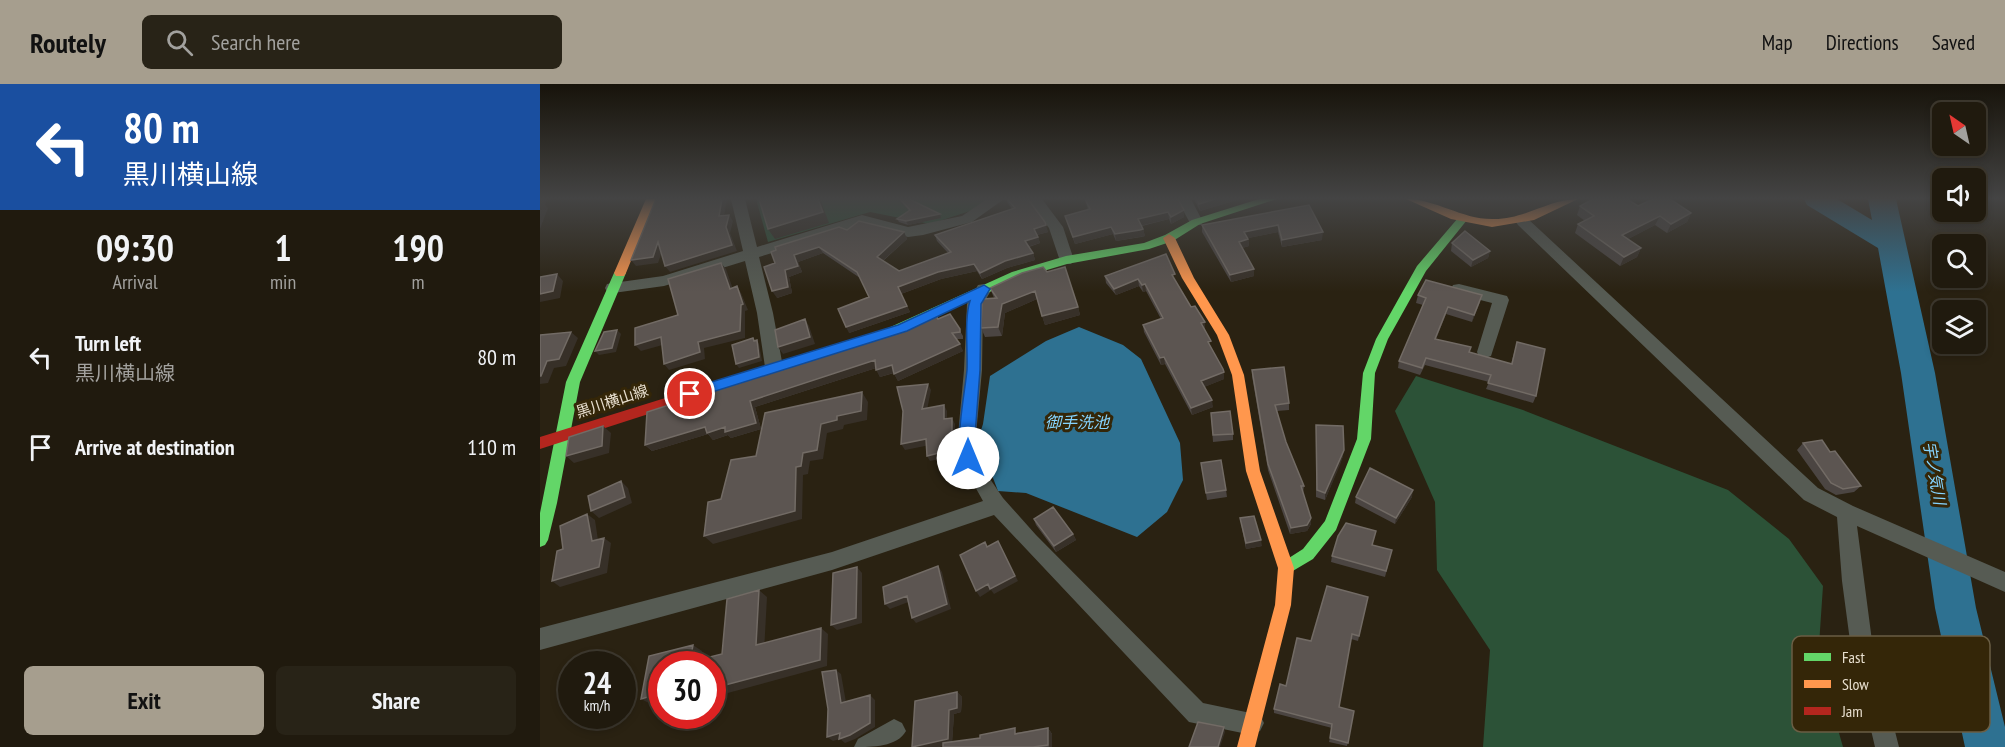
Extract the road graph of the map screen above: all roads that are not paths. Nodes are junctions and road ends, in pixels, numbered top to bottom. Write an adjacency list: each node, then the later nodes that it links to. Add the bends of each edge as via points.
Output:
1 (638, 230): 14 (street)
2 (746, 230): 11 (street)
3 (829, 230): 11 (street)
4 (900, 230): 5 (street)
5 (922, 230)
6 (1057, 230): 12 (street)
7 (1183, 230): 10 (street, 黒川横山線)
8 (1453, 230): 23 (street, via 1435,251 1422,279 1382,339 1370,373 1364,439 1331,525 1308,555)
9 (1531, 230): 21 (street, via 1811,494)
10 (1169, 238): 12 (street, 黒川横山線); 23 (street, via 1223,335 1234,365 1253,471)
11 (752, 253): 14 (street, via 664,280); 17 (street)
12 (1066, 260): 15 (street, 黒川横山線)
13 (1448, 286): 16 (street, via 1501,300)
14 (613, 288): 18 (street, via 573,382)
15 (984, 289): 17 (street, 黒川横山線, via 902,328); 20 (street, via 975,304 968,458)
16 (1485, 352)
17 (774, 367): 18 (street, 黒川横山線)
18 (563, 434): 19 (street, 黒川横山線); 22 (street)
19 (540, 443)
20 (996, 504): 26 (street, via 832,561); 27 (street, via 1197,714)
21 (1846, 512): 24 (street); 25 (street)
22 (540, 540)
23 (1286, 568): 27 (street, via 1283,605)
24 (2005, 582)
25 (1860, 636)
26 (540, 639)
27 (1252, 723): 31 (street)
28 (894, 731): 30 (street)
29 (1883, 732): 32 (street)
30 (866, 747)
31 (1246, 747)
32 (1887, 747)

